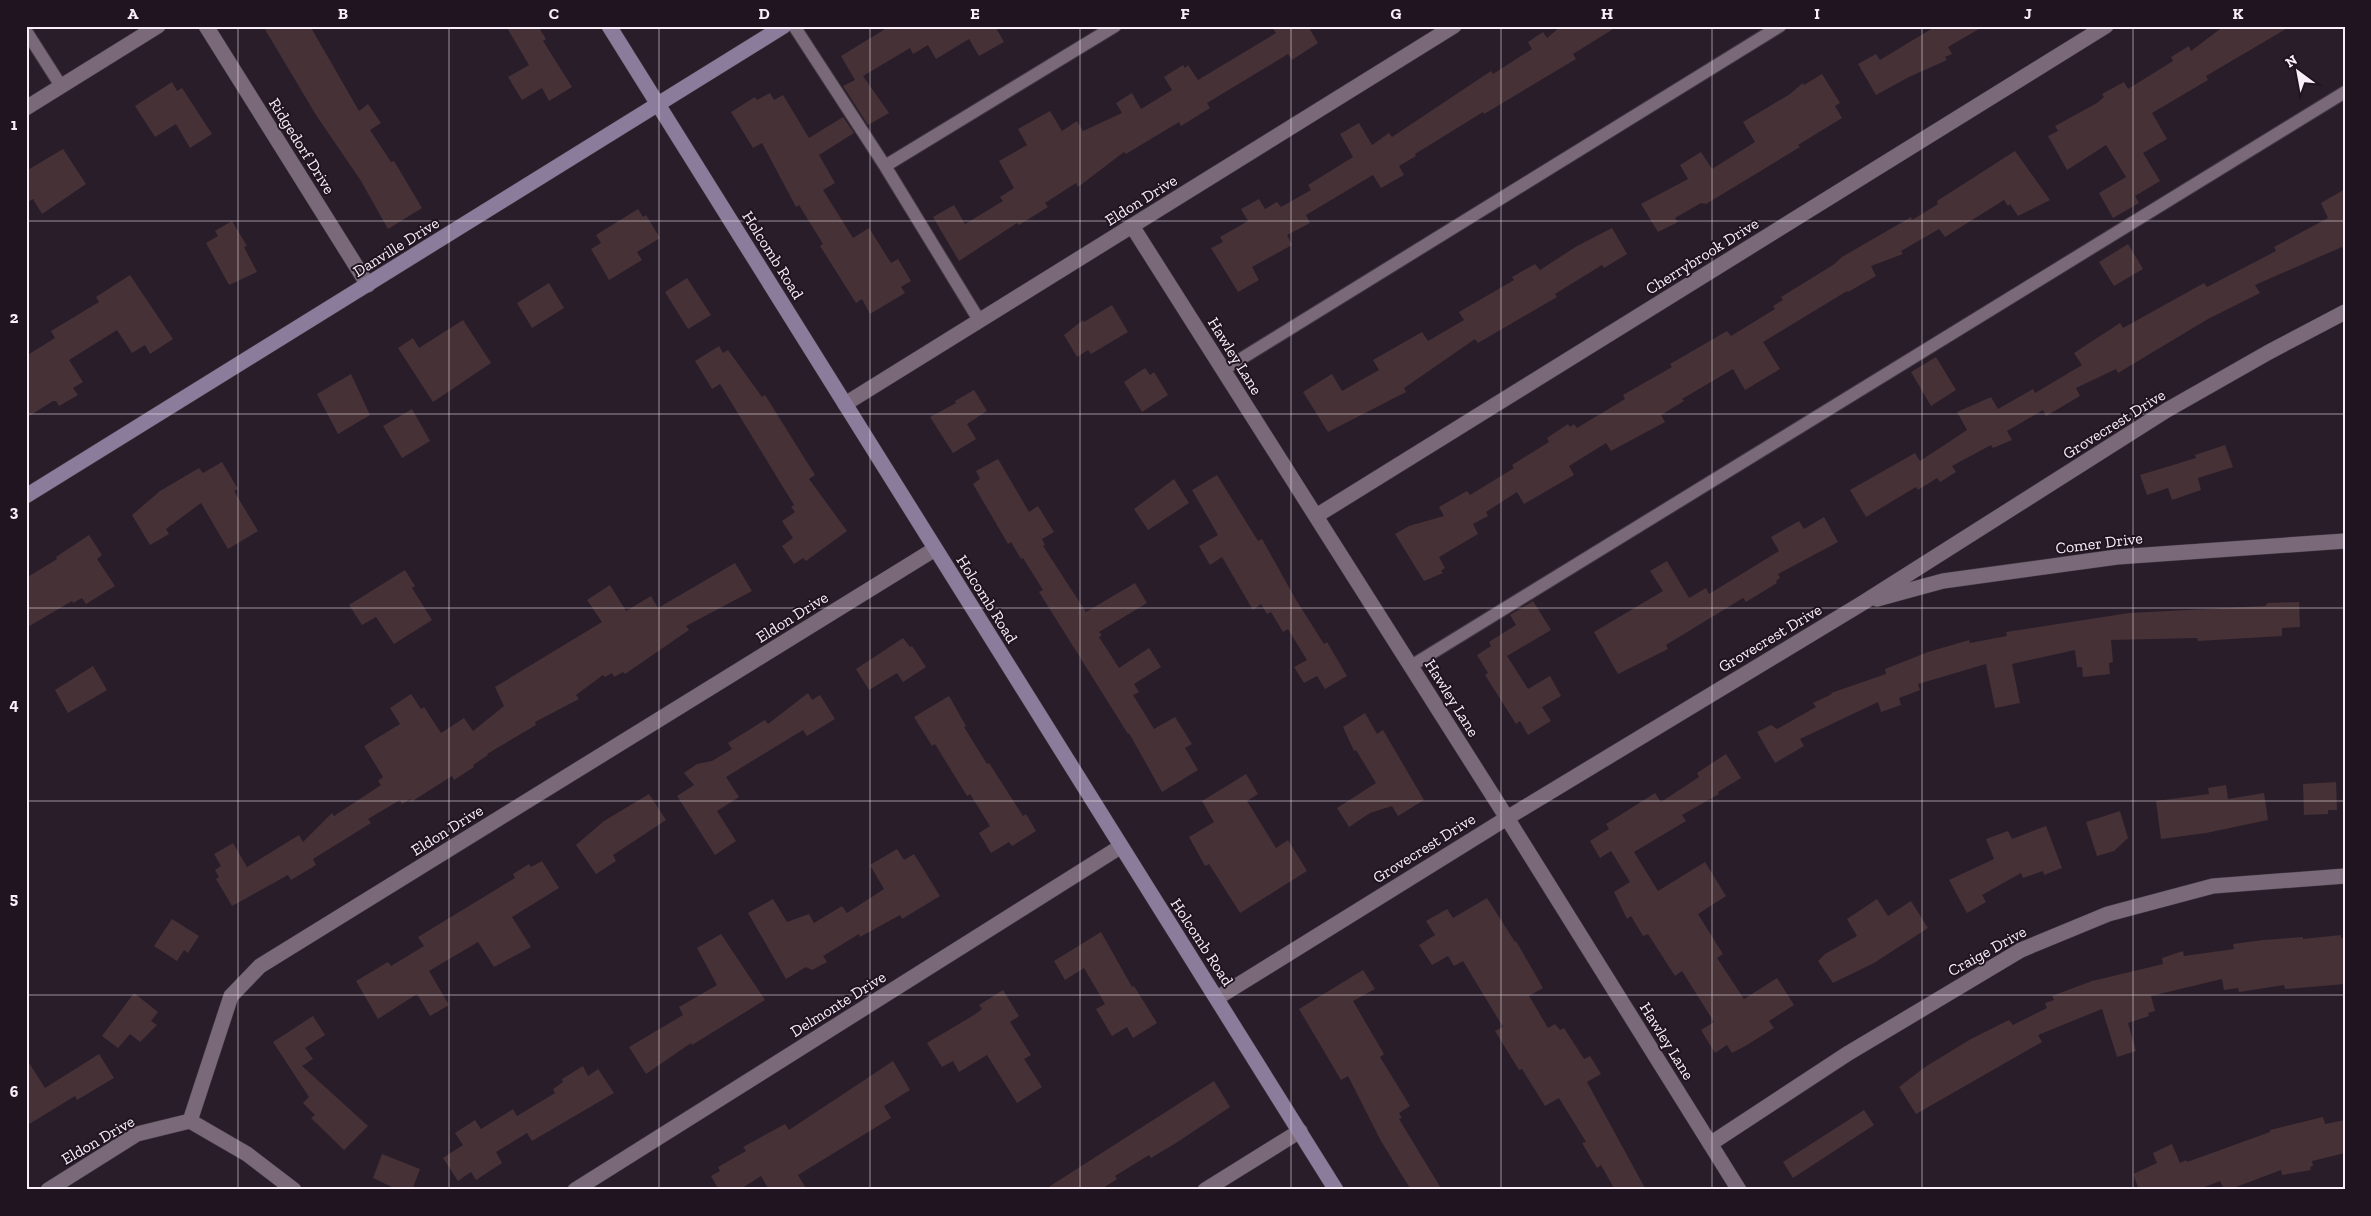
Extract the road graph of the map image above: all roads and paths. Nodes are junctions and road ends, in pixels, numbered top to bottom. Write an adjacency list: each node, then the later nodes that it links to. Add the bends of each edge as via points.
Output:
1 (158, 26): 11 (street)
2 (206, 26): 17 (street, Ridgedorf Drive)
3 (610, 26): 13 (street, Holcomb Road)
4 (784, 26): 13 (street, Danville Drive)
5 (794, 26): 15 (lane)
6 (1115, 26): 15 (lane)
7 (1454, 26): 16 (street, Eldon Drive)
8 (1780, 26): 20 (lane)
9 (2106, 26): 23 (street, Cherrybrook Drive)
10 (26, 31): 11 (lane)
11 (61, 86): 14 (street)
12 (2345, 92): 27 (lane)
13 (658, 103): 17 (street, Danville Drive); 21 (street, Holcomb Road)
14 (26, 108)
15 (885, 166): 19 (lane)
16 (1132, 226): 19 (street, Eldon Drive); 20 (street, Hawley Lane)
17 (368, 285): 22 (street, Danville Drive)
18 (2345, 312): 26 (street, Grovecrest Drive, via 2167,410)
19 (979, 320): 21 (street, Eldon Drive)
20 (1223, 370): 23 (street, Hawley Lane)
21 (845, 404): 25 (street, Holcomb Road)
22 (26, 496)
23 (1316, 516): 27 (street, Hawley Lane)
24 (2345, 541): 26 (street, Comer Drive, via 2117,557 1943,581)
25 (935, 549): 29 (street, Holcomb Road); 32 (street, Eldon Drive, via 260,966 231,996)
26 (1861, 604): 28 (street, Grovecrest Drive)
27 (1411, 666): 28 (street, Hawley Lane)
28 (1507, 818): 31 (street, Grovecrest Drive); 34 (street, Hawley Lane)
29 (1120, 847): 31 (street, Holcomb Road); 37 (street, Delmonte Drive)
30 (2345, 876): 34 (street, Craige Drive, via 2213,886 2108,914 2021,950 1847,1054)
31 (1217, 998): 33 (street, Holcomb Road)
32 (190, 1120): 35 (street, Eldon Drive, via 137,1134); 36 (street, via 247,1154)
33 (1300, 1131): 38 (street); 39 (street, Holcomb Road)
34 (1710, 1144): 40 (street, Hawley Lane)
35 (48, 1190)
36 (294, 1190)
37 (575, 1190)
38 (1206, 1190)
39 (1336, 1190)
40 (1739, 1190)

